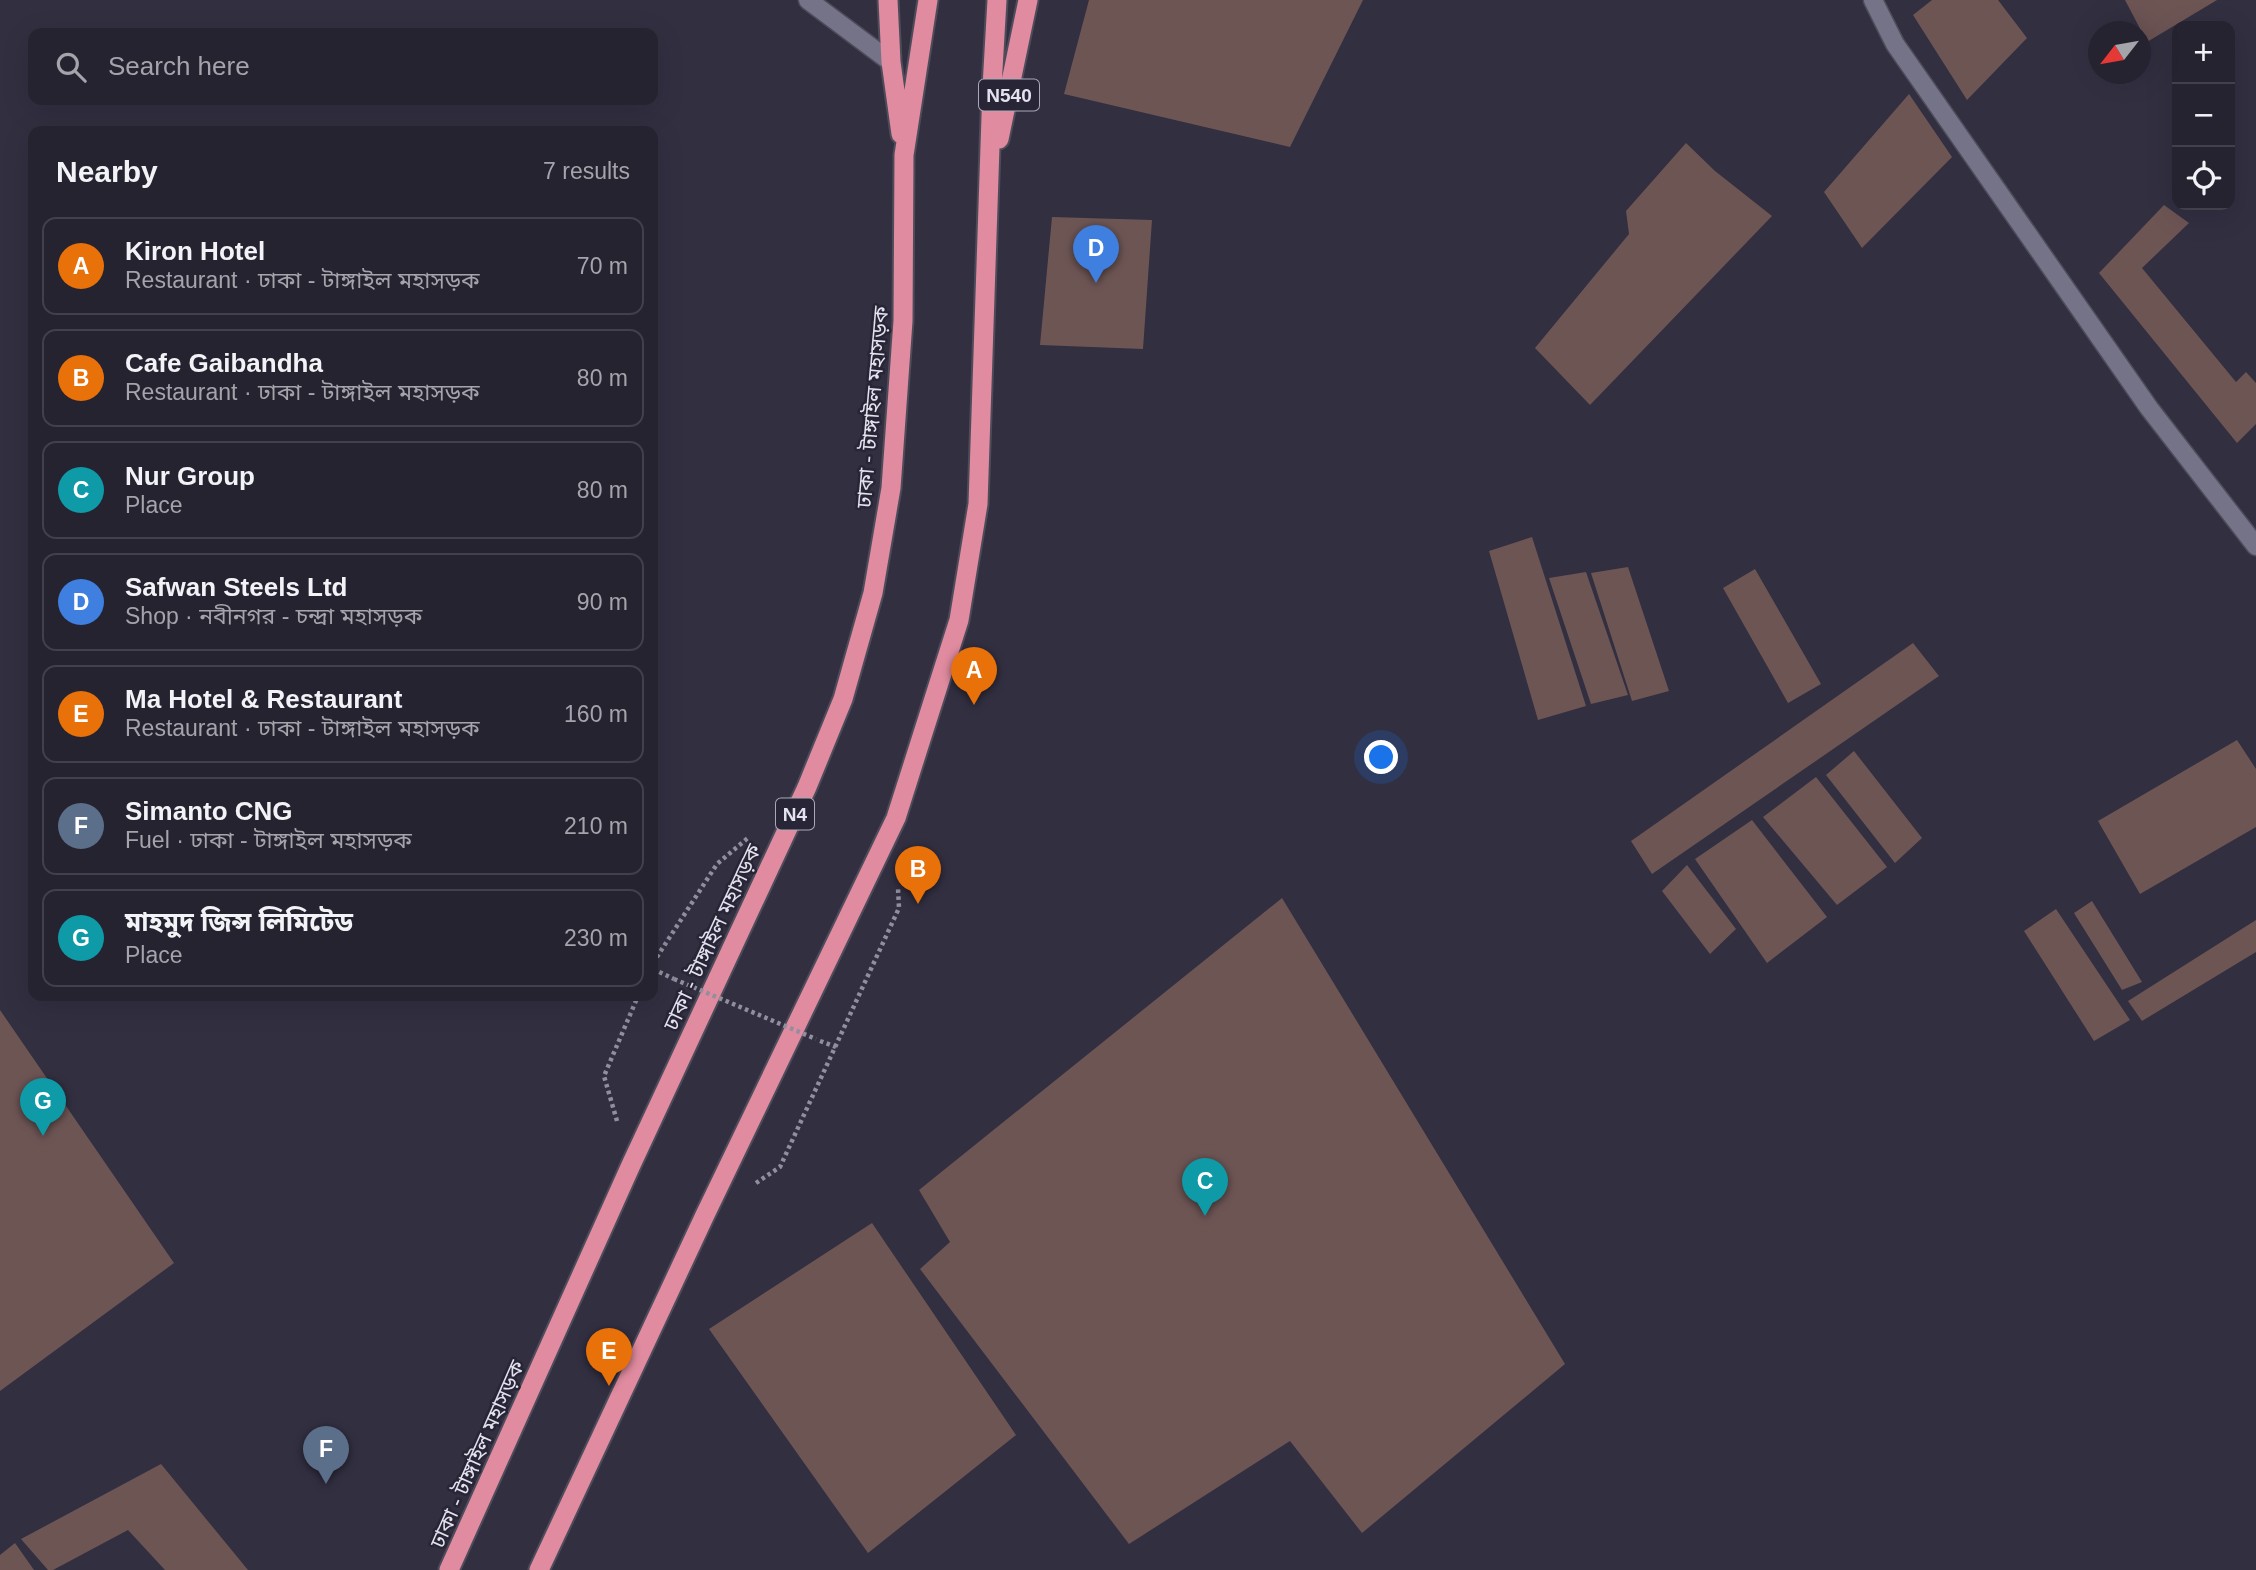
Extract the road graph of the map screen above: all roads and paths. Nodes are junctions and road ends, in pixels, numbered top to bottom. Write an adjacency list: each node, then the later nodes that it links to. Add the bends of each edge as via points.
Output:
1 (808, 0): 7 (street)
2 (888, 0): 7 (highway)
3 (928, 0): 8 (highway, ঢাকা - টাঙ্গাইল মহাসড়ক / N4)
4 (997, 0): 9 (highway)
5 (1028, 0): 9 (highway, N540)
6 (1873, 0): 10 (street, via 1895,44 2148,408)
7 (891, 62): 8 (highway)
8 (904, 155): 17 (highway, ঢাকা - টাঙ্গাইল মহাসড়ক / N4, via 903,321 891,488 873,593 843,699 807,787)
9 (989, 191): 20 (highway, via 978,503 959,621 896,818)
10 (2256, 546)
11 (757, 830): 13 (path, via 717,863)
12 (898, 883): 16 (path, via 899,908)
13 (658, 955)
14 (658, 971): 16 (path, bridge)
15 (636, 1001): 17 (path, via 604,1076)
16 (836, 1047): 18 (path, via 780,1167)
17 (631, 1165): 19 (highway, ঢাকা - টাঙ্গাইল মহাসড়ক / N4)
18 (748, 1188)
19 (449, 1570)
20 (538, 1570)

